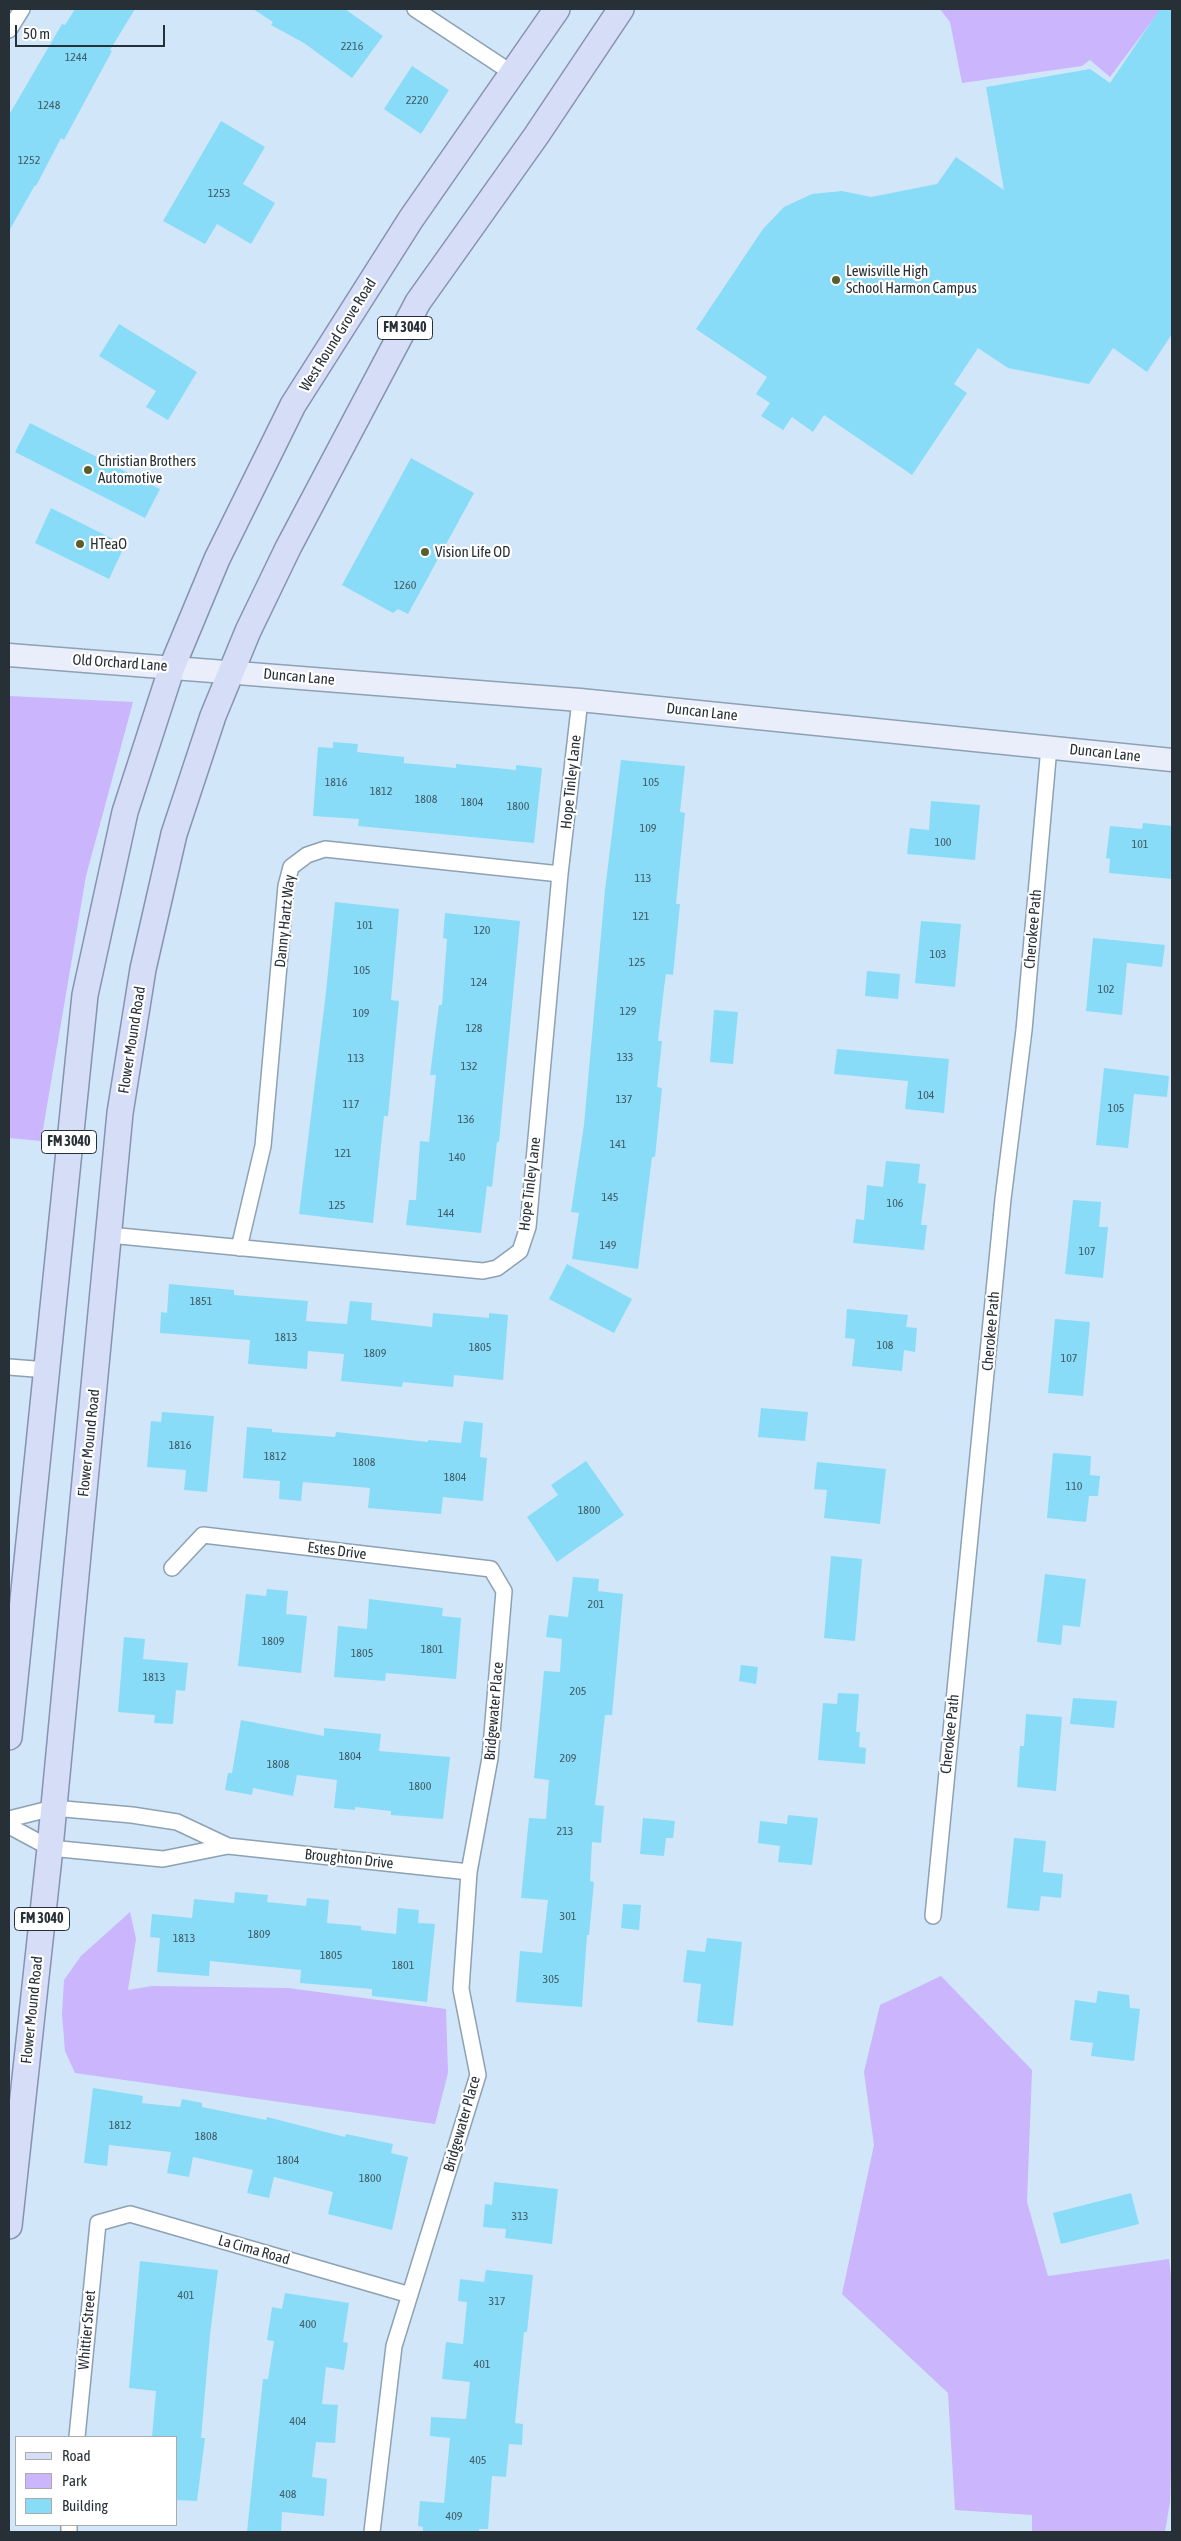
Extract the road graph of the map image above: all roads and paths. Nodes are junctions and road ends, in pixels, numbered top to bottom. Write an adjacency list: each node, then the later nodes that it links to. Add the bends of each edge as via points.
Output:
1 (22, 9): 5 (street)
2 (416, 9): 6 (street)
3 (557, 9): 6 (main road, West Round Grove Road / FM 3040)
4 (621, 9): 8 (main road, FM 3040, via 418,302 288,548)
5 (9, 30)
6 (512, 73): 9 (main road, West Round Grove Road / FM 3040, via 411,219 293,405 217,558)
7 (9, 654): 9 (street, Old Orchard Lane)
8 (232, 672): 9 (street, Old Orchard Lane); 10 (street, Duncan Lane); 14 (main road, Flower Mound Road / FM 3040, via 187,791 150,931 120,1112)
9 (168, 677): 17 (main road, FM 3040, via 125,812 85,995)
10 (580, 700): 11 (street, Duncan Lane); 13 (street, Hope Tinley Lane)
11 (1049, 747): 12 (street, Duncan Lane); 27 (street, Cherokee Path, via 1024,1030 1003,1199)
12 (1172, 760)
13 (560, 874): 15 (street, Danny Hartz Way, via 325,849 307,855 290,867 264,1146); 15 (street, Hope Tinley Lane, via 528,1227 520,1251 497,1268 483,1271)
14 (108, 1235): 15 (street, Hope Tinley Lane); 21 (main road, Flower Mound Road / FM 3040)
15 (239, 1248)
16 (9, 1366): 17 (street)
17 (47, 1370): 20 (main road, FM 3040)
18 (172, 1568): 19 (street, Estes Drive, via 203,1535 491,1569)
19 (504, 1591): 26 (street, Bridgewater Place, via 490,1758)
20 (9, 1737)
21 (53, 1808): 22 (street, Broughton Drive); 24 (street, Broughton Drive, via 177,1822); 25 (main road, Flower Mound Road / FM 3040)
22 (9, 1819)
23 (9, 1826): 25 (street, Broughton Drive)
24 (228, 1846): 25 (street, Broughton Drive, via 163,1860); 26 (street, Broughton Drive)
25 (50, 1848): 29 (main road, Flower Mound Road / FM 3040)
26 (469, 1872): 30 (street, Bridgewater Place, via 461,1989 478,2074)
27 (933, 1916)
28 (98, 2222): 30 (street, La Cima Road, via 130,2214); 31 (street, Whittier Street)
29 (9, 2226)
30 (410, 2295): 32 (street, Bridgewater Place, via 394,2346)
31 (77, 2436)
32 (372, 2532)

